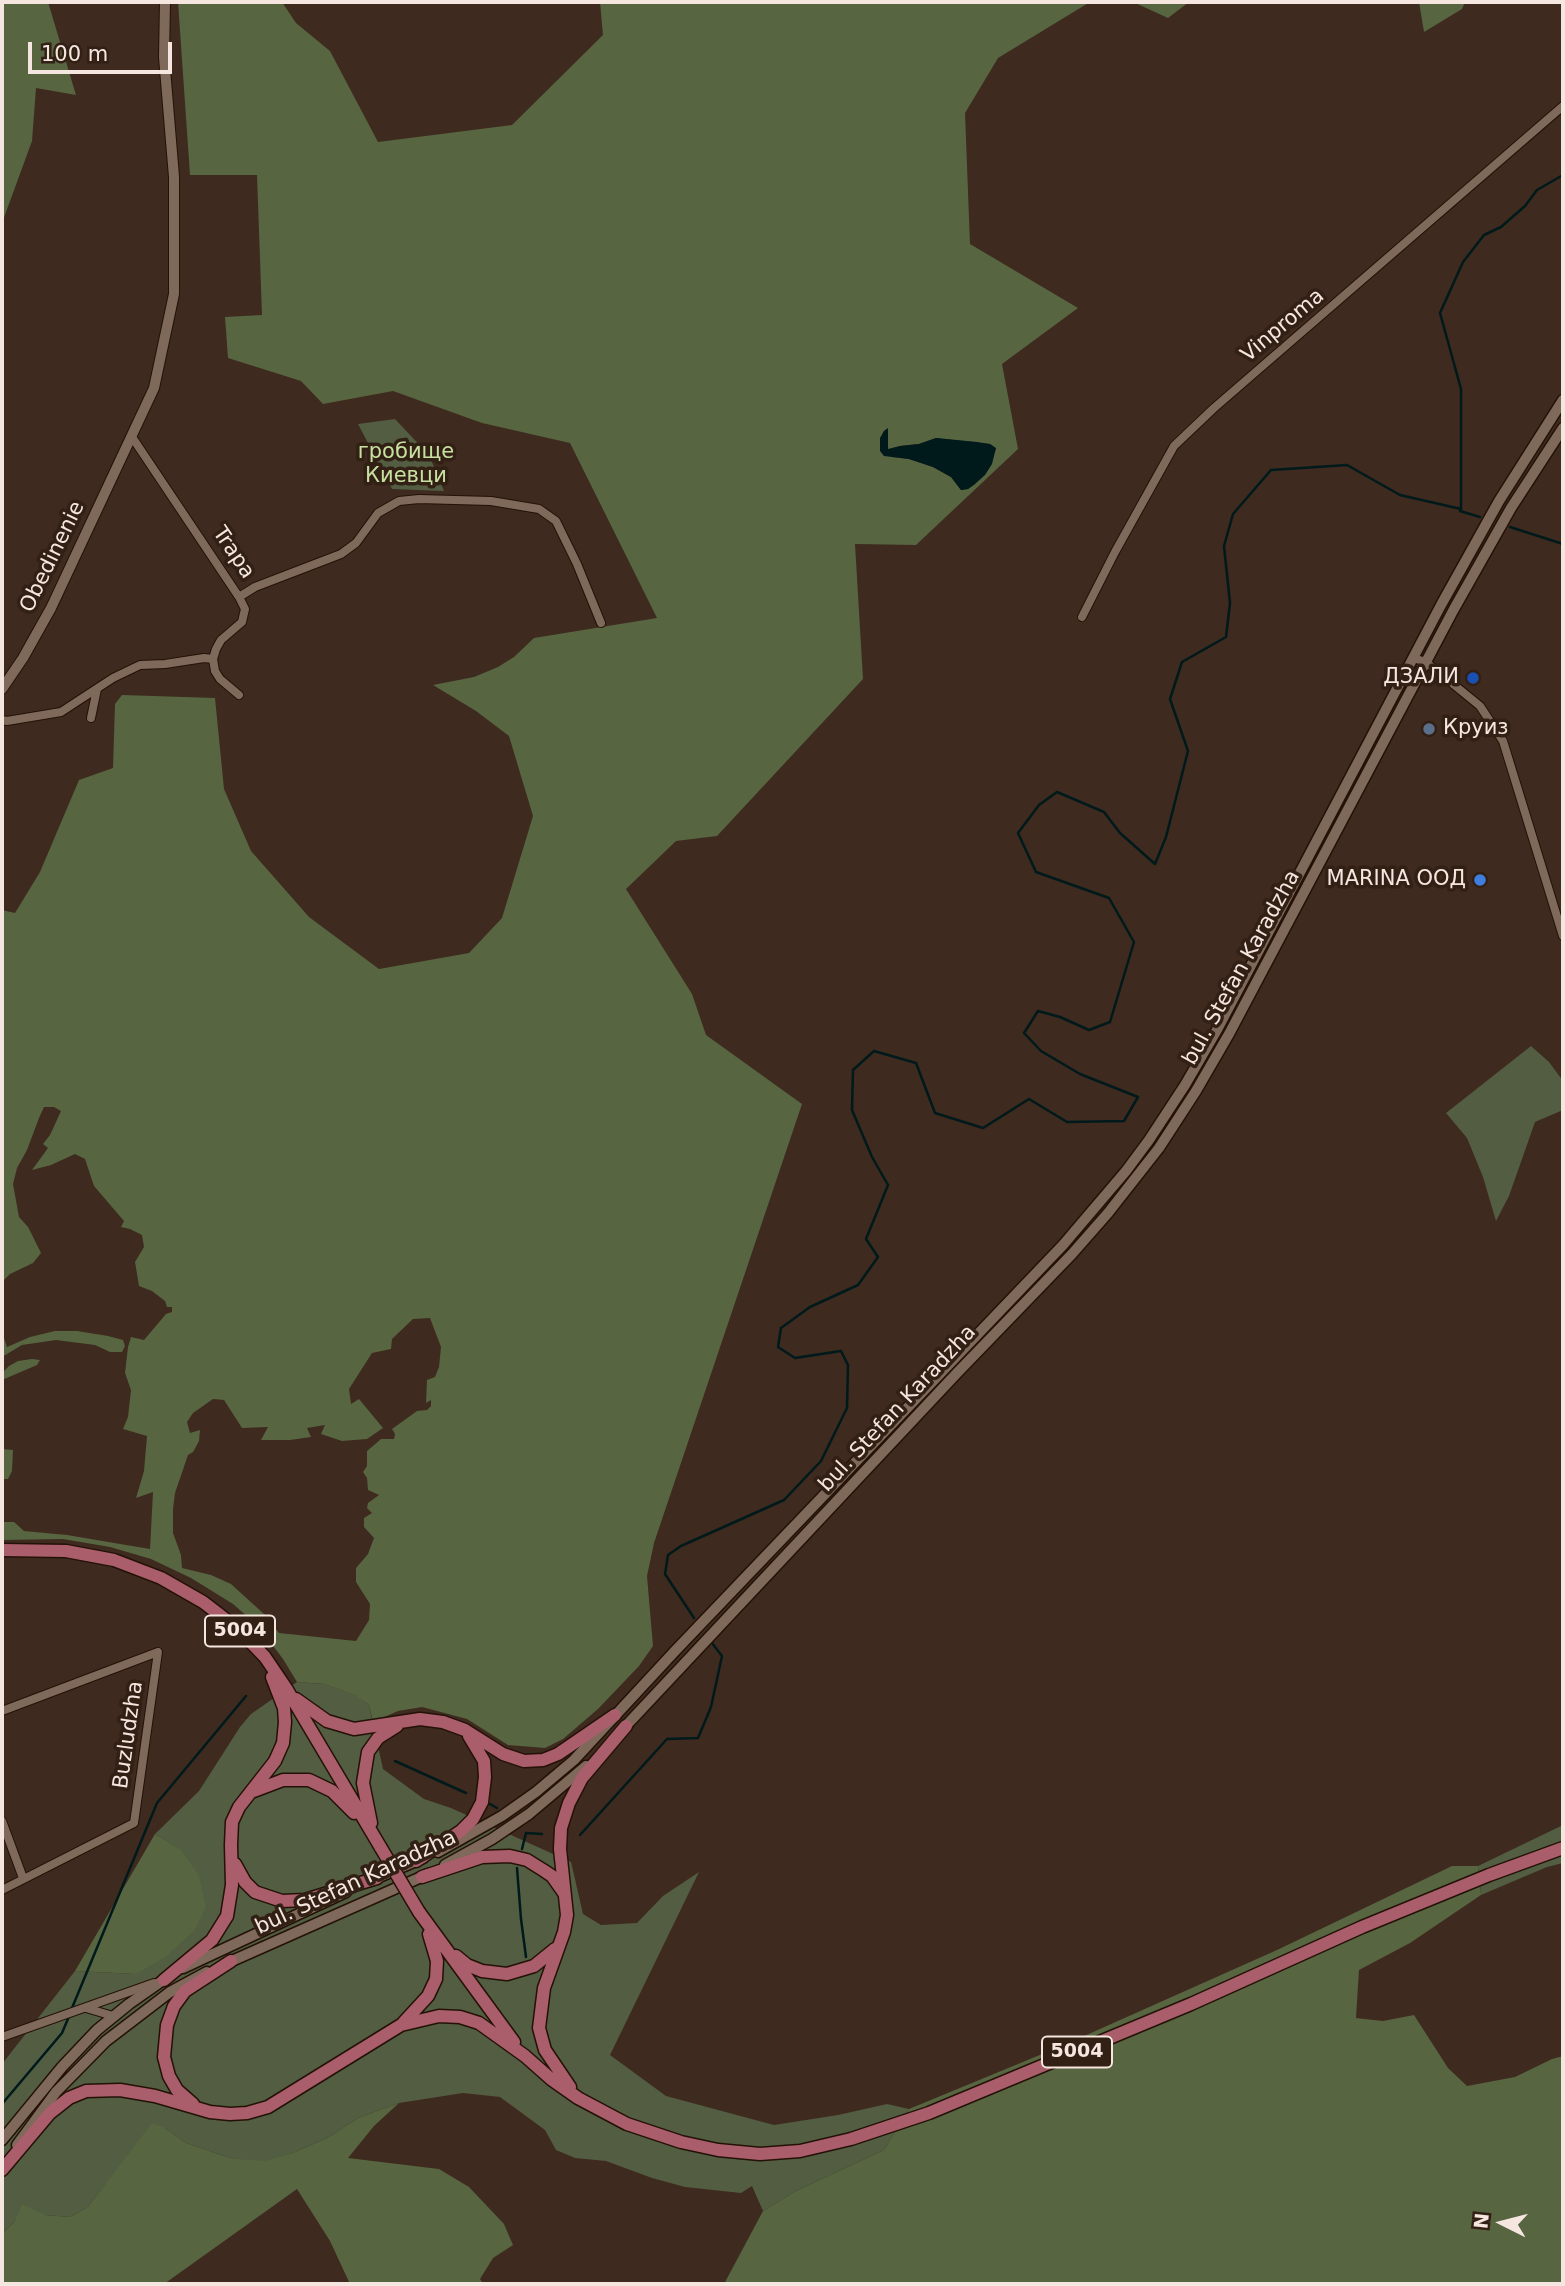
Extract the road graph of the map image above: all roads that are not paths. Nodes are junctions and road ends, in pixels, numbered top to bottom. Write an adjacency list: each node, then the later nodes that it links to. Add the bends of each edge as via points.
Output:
1 (164, 2): 5 (street, via 174,177 174,294 154,388)
2 (1563, 106): 7 (street, Vinproma, via 1174,446)
3 (1563, 400): 9 (main road, bul. Stefan Karadzha, via 1499,501)
4 (1563, 428): 11 (main road, bul. Stefan Karadzha, via 1511,508)
5 (132, 437): 6 (street, Trapa); 12 (street, Obedinenie, via 51,608)
6 (239, 597): 8 (street, Trapa, via 341,554 378,513 399,502 491,501 539,509 556,521); 10 (street, via 244,609 242,622 221,640)
7 (1082, 617)
8 (601, 623)
9 (1413, 658): 11 (street); 22 (main road, bul. Stefan Karadzha, via 1218,1028 1141,1151 1063,1245)
10 (213, 659): 13 (street, via 140,665); 14 (street, via 220,679)
11 (1426, 662): 17 (street, via 1480,706 1503,741); 24 (main road, bul. Stefan Karadzha, via 1229,1034 1144,1168 1072,1254)
12 (2, 689)
13 (97, 689): 15 (street); 16 (street, via 61,712)
14 (239, 695)
15 (91, 718)
16 (2, 720)
17 (1563, 936)
18 (2, 1550): 19 (main road, 5004, via 66,1551 140,1568 202,1602)
19 (265, 1657): 20 (main road, 5004); 26 (main road, via 284,1708 285,1732 275,1761)
20 (286, 1688): 23 (main road, via 319,1717 344,1728); 28 (main road, 5004)
21 (2, 1711): 33 (street, Buzludzha, via 158,1653 134,1823)
22 (615, 1715): 25 (main road, via 564,1751 537,1761 510,1757); 31 (main road, bul. Stefan Karadzha, via 536,1792 468,1837)
23 (404, 1722): 25 (main road, via 435,1720); 28 (main road, via 378,1738 368,1752 363,1783)
24 (626, 1726): 32 (main road, bul. Stefan Karadzha, via 545,1802 492,1839); 36 (main road, via 582,1778 565,1811 560,1849)
25 (465, 1730): 31 (main road, via 484,1761 482,1802 461,1831)
26 (253, 1791): 28 (main road, via 292,1778 317,1782 338,1795); 30 (main road, via 233,1822)
27 (2, 1821): 33 (street)
28 (374, 1837): 37 (main road, 5004, bridge)
29 (1563, 1848): 46 (main road, 5004, via 1362,1927 1043,2067 851,2140 760,2154 718,2150 627,2124)
30 (233, 1861): 34 (main road, via 255,1892 282,1900 305,1900); 40 (main road, via 232,1896 224,1924 205,1947)
31 (416, 1861): 34 (main road, bul. Stefan Karadzha)
32 (422, 1877): 36 (main road, via 482,1857 510,1856 543,1870); 39 (main road, bul. Stefan Karadzha)
33 (23, 1878): 35 (street)
34 (377, 1878): 40 (main road, bul. Stefan Karadzha, via 208,1955)
35 (2, 1890)
36 (566, 1896): 38 (main road, via 567,1915)
37 (422, 1917): 38 (main road, via 461,1961 490,1973 525,1969); 43 (main road, via 437,1961 436,1979 428,1996); 45 (main road, 5004)
38 (559, 1946): 46 (main road, via 542,1998 541,2040)
39 (231, 1961): 47 (main road, via 185,1991 167,2025 164,2046 169,2076 183,2097); 49 (main road, bul. Stefan Karadzha, via 170,1992 106,2041 56,2092)
40 (164, 1980): 41 (street); 42 (main road, bul. Stefan Karadzha)
41 (84, 2008): 42 (street); 44 (street)
42 (113, 2016): 48 (main road, bul. Stefan Karadzha, via 62,2067)
43 (401, 2025): 45 (main road, via 439,2016 472,2020); 47 (main road, via 268,2107 239,2114)
44 (2, 2037)
45 (525, 2056): 46 (main road, 5004)
46 (578, 2098)
47 (199, 2109): 49 (main road, via 142,2094 86,2091 50,2113)
48 (2, 2140)
49 (2, 2169)

